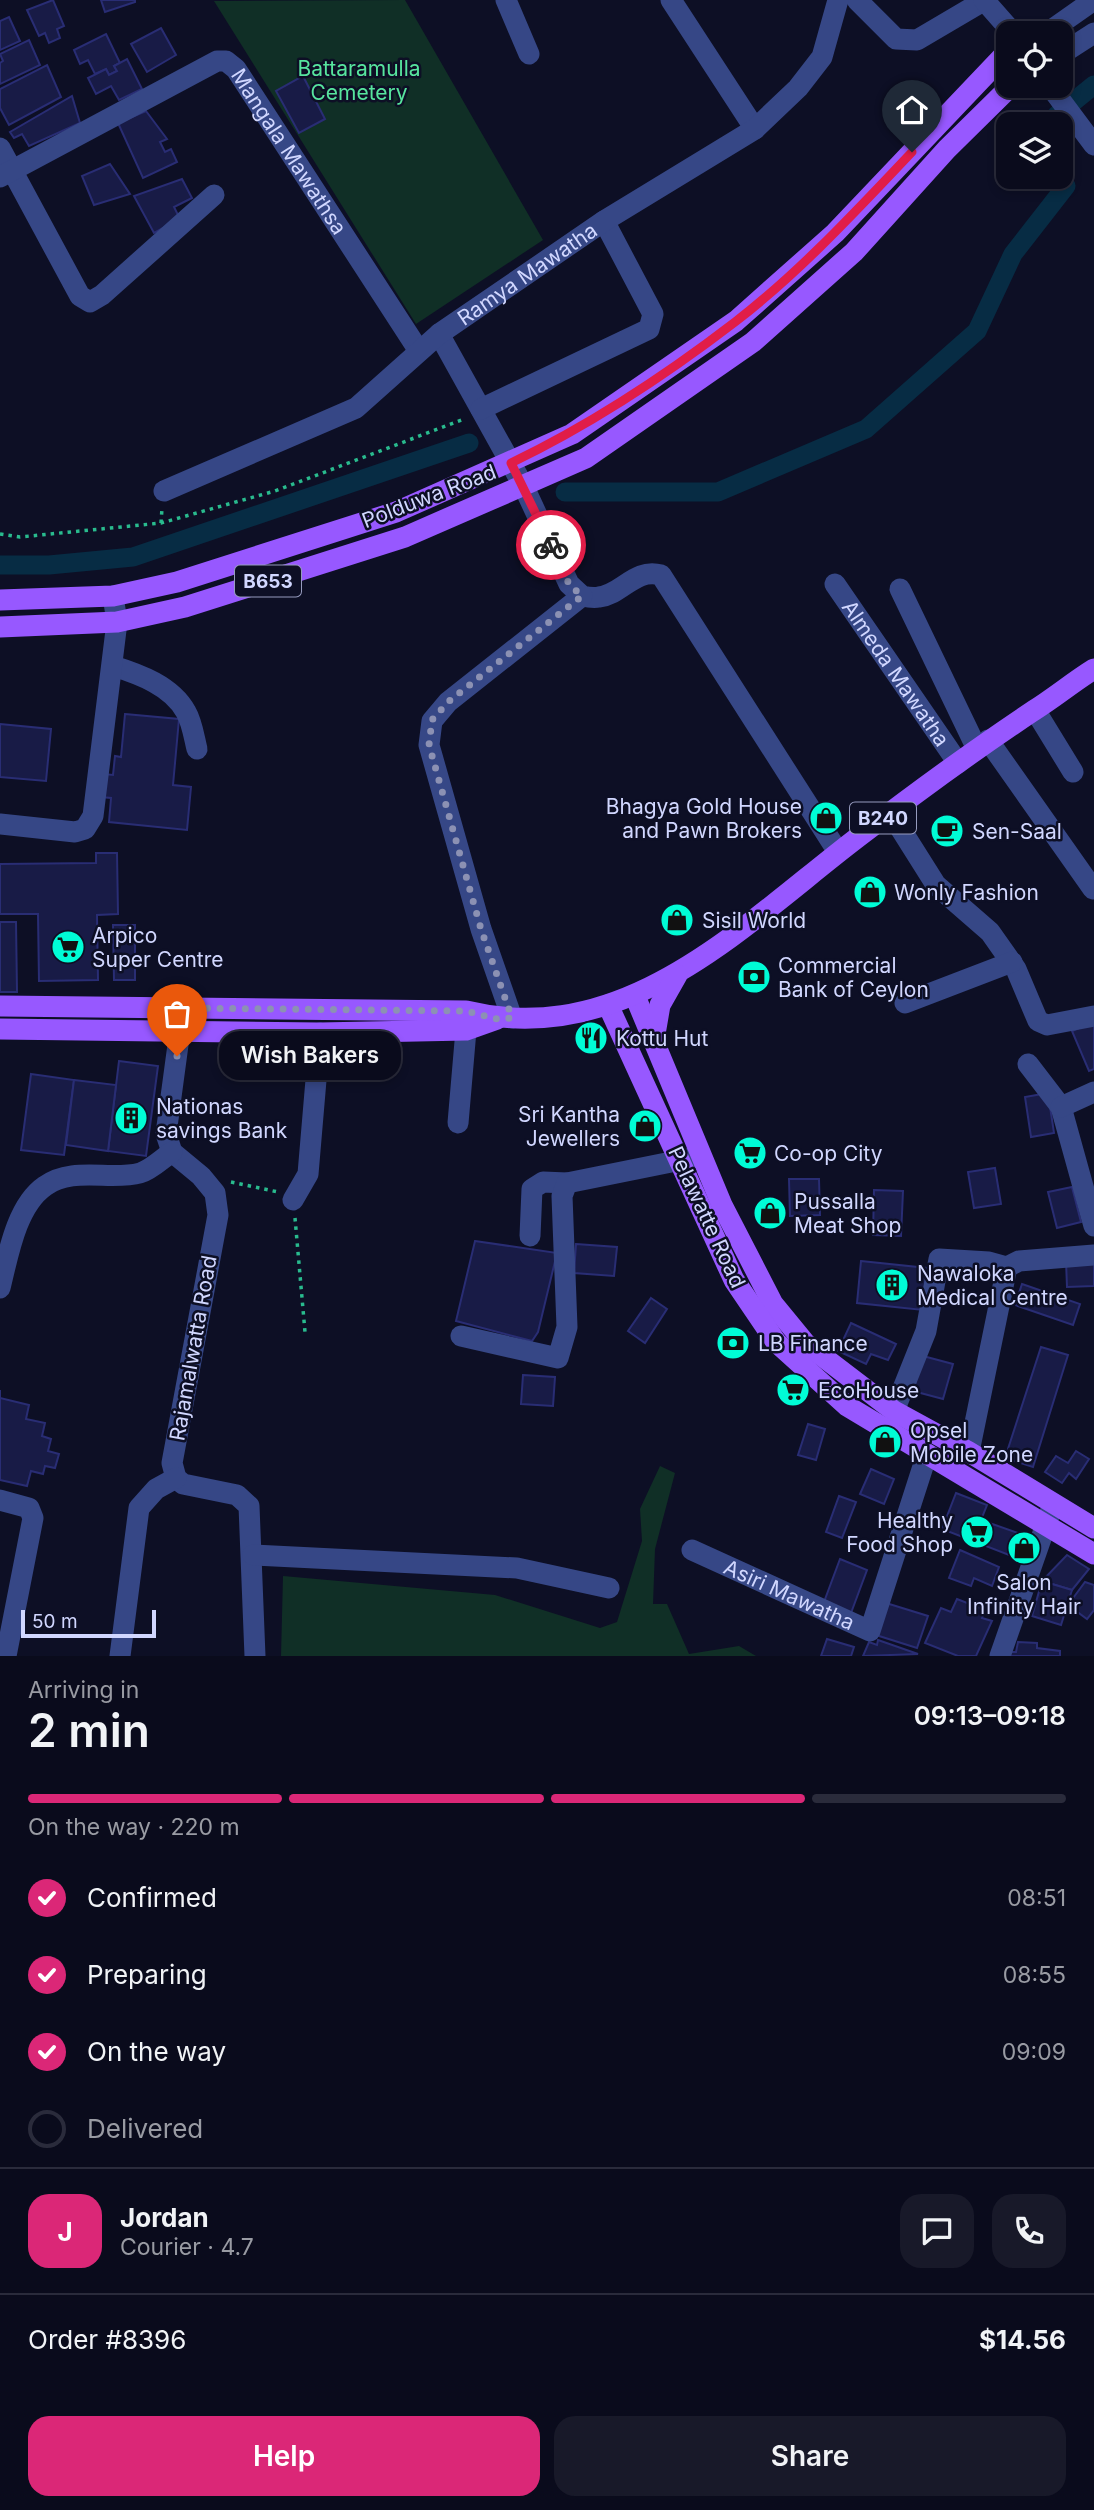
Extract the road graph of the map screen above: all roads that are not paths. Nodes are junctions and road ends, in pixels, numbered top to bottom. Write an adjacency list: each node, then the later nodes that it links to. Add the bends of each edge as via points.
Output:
1 (506, 0): 11 (street)
2 (671, 0): 15 (street)
3 (838, 0): 15 (street, Ramya Mawatha, via 822,57 798,88)
4 (857, 0): 5 (street, via 896,39 917,40)
5 (985, 0): 7 (street)
6 (1094, 0): 8 (street)
7 (1003, 21)
8 (1064, 21)
9 (1094, 33): 10 (street)
10 (1073, 47)
11 (528, 54)
12 (996, 64): 24 (main road, Polduwa Road / B653, via 835,233 736,321 572,434)
13 (999, 98): 25 (main road, Polduwa Road / B653, via 854,252 753,342 586,457)
14 (1058, 98): 16 (street)
15 (755, 128): 20 (street, Ramya Mawatha)
16 (1094, 145)
17 (0, 148): 18 (street)
18 (6, 174): 19 (street, via 79,296 90,302); 22 (street, Mangala Mawathsa, via 217,61 226,61 236,69)
19 (214, 195)
20 (604, 221): 21 (street, Ramya Mawatha); 23 (street, via 653,314 649,328)
21 (439, 334): 22 (street, Ramya Mawatha); 23 (street)
22 (419, 351): 26 (street, Ramya Mawatha, via 356,408)
23 (481, 409): 24 (street)
24 (511, 463): 25 (street); 30 (main road, Polduwa Road / B653, via 396,512 177,582)
25 (524, 487): 29 (street); 32 (main road, Polduwa Road / B653, via 405,537 185,607)
26 (164, 491)
27 (835, 584): 39 (street, Almeda Mawatha)
28 (900, 589): 37 (street)
29 (575, 590): 43 (street, via 601,597 649,572 661,575); 54 (street, via 432,720 429,745)
30 (113, 596): 31 (main road, Polduwa Road / B653); 32 (street)
31 (0, 600)
32 (117, 622): 33 (main road, Polduwa Road / B653); 34 (street)
33 (0, 628)
34 (113, 666): 38 (street, via 166,689 186,711); 42 (street, via 93,816 85,829 75,832)
35 (1094, 668): 36 (main road, B240)
36 (1035, 710): 37 (main road, B240); 40 (street)
37 (982, 744): 39 (main road, B240); 44 (street)
38 (197, 749)
39 (958, 763): 41 (main road, B240)
40 (1073, 772)
41 (890, 812): 43 (main road, B240); 45 (street, via 936,885 990,932)
42 (0, 824)
43 (838, 852): 46 (main road, B240)
44 (1093, 889)
45 (1012, 962): 48 (street); 53 (street, via 1038,1021 1047,1025)
46 (677, 975): 47 (main road, B240); 60 (main road, via 660,1005)
47 (635, 996): 49 (main road, B240); 60 (main road, Pelawatte Road)
48 (905, 1003)
49 (608, 1005): 52 (main road, B240); 61 (main road, Pelawatte Road)
50 (0, 1006): 51 (main road, B240)
51 (180, 1008): 54 (main road, B240, via 466,1011); 56 (street)
52 (572, 1014): 54 (main road, B240); 61 (main road, via 603,1028)
53 (1094, 1016)
54 (504, 1019): 57 (main road, B240)
55 (0, 1029): 56 (main road, B240); 59 (street)
56 (180, 1030): 58 (main road, B240); 66 (street, via 166,1134)
57 (466, 1030): 58 (main road, B240); 65 (street)
58 (320, 1033): 69 (street, via 308,1174)
59 (0, 1035)
60 (654, 1040): 67 (main road, Pelawatte Road)
61 (630, 1051): 67 (main road, Pelawatte Road)
62 (1028, 1064): 64 (street)
63 (1094, 1091): 64 (street)
64 (1061, 1107): 70 (street)
65 (458, 1123)
66 (172, 1152): 74 (street, via 142,1172 73,1176 45,1186 25,1210); 79 (street, Rajamalwatta Road, via 215,1192 218,1215 172,1463)
67 (691, 1158): 68 (street); 76 (main road, Pelawatte Road, via 773,1304 805,1343); 78 (main road, Pelawatte Road, via 734,1280 776,1342 848,1406)
68 (567, 1183): 71 (street, via 543,1182 532,1189); 75 (street, via 562,1196 567,1327 558,1358)
69 (293, 1200)
70 (1094, 1226)
71 (530, 1236)
72 (1094, 1255): 73 (street, via 1019,1261)
73 (1007, 1268): 76 (street, via 989,1262 939,1259 926,1331); 77 (street)
74 (0, 1288)
75 (461, 1336)
76 (894, 1411): 77 (main road, Pelawatte Road)
77 (970, 1452): 81 (main road, Pelawatte Road)
78 (928, 1454): 82 (main road, Pelawatte Road); 84 (street, Asiri Mawatha, via 870,1631)
79 (177, 1478): 85 (street, via 183,1484 237,1495 249,1506); 89 (street, via 156,1489 139,1508)
80 (0, 1500): 88 (street, via 29,1508 33,1518)
81 (1054, 1502): 82 (street); 83 (main road, Pelawatte Road)
82 (1046, 1524): 86 (main road, Pelawatte Road); 91 (street)
83 (1094, 1528)
84 (692, 1550)
85 (253, 1555): 87 (street, via 517,1567); 90 (street)
86 (1094, 1555)
87 (609, 1588)
88 (6, 1656)
89 (120, 1656)
90 (255, 1656)
91 (1000, 1656)

